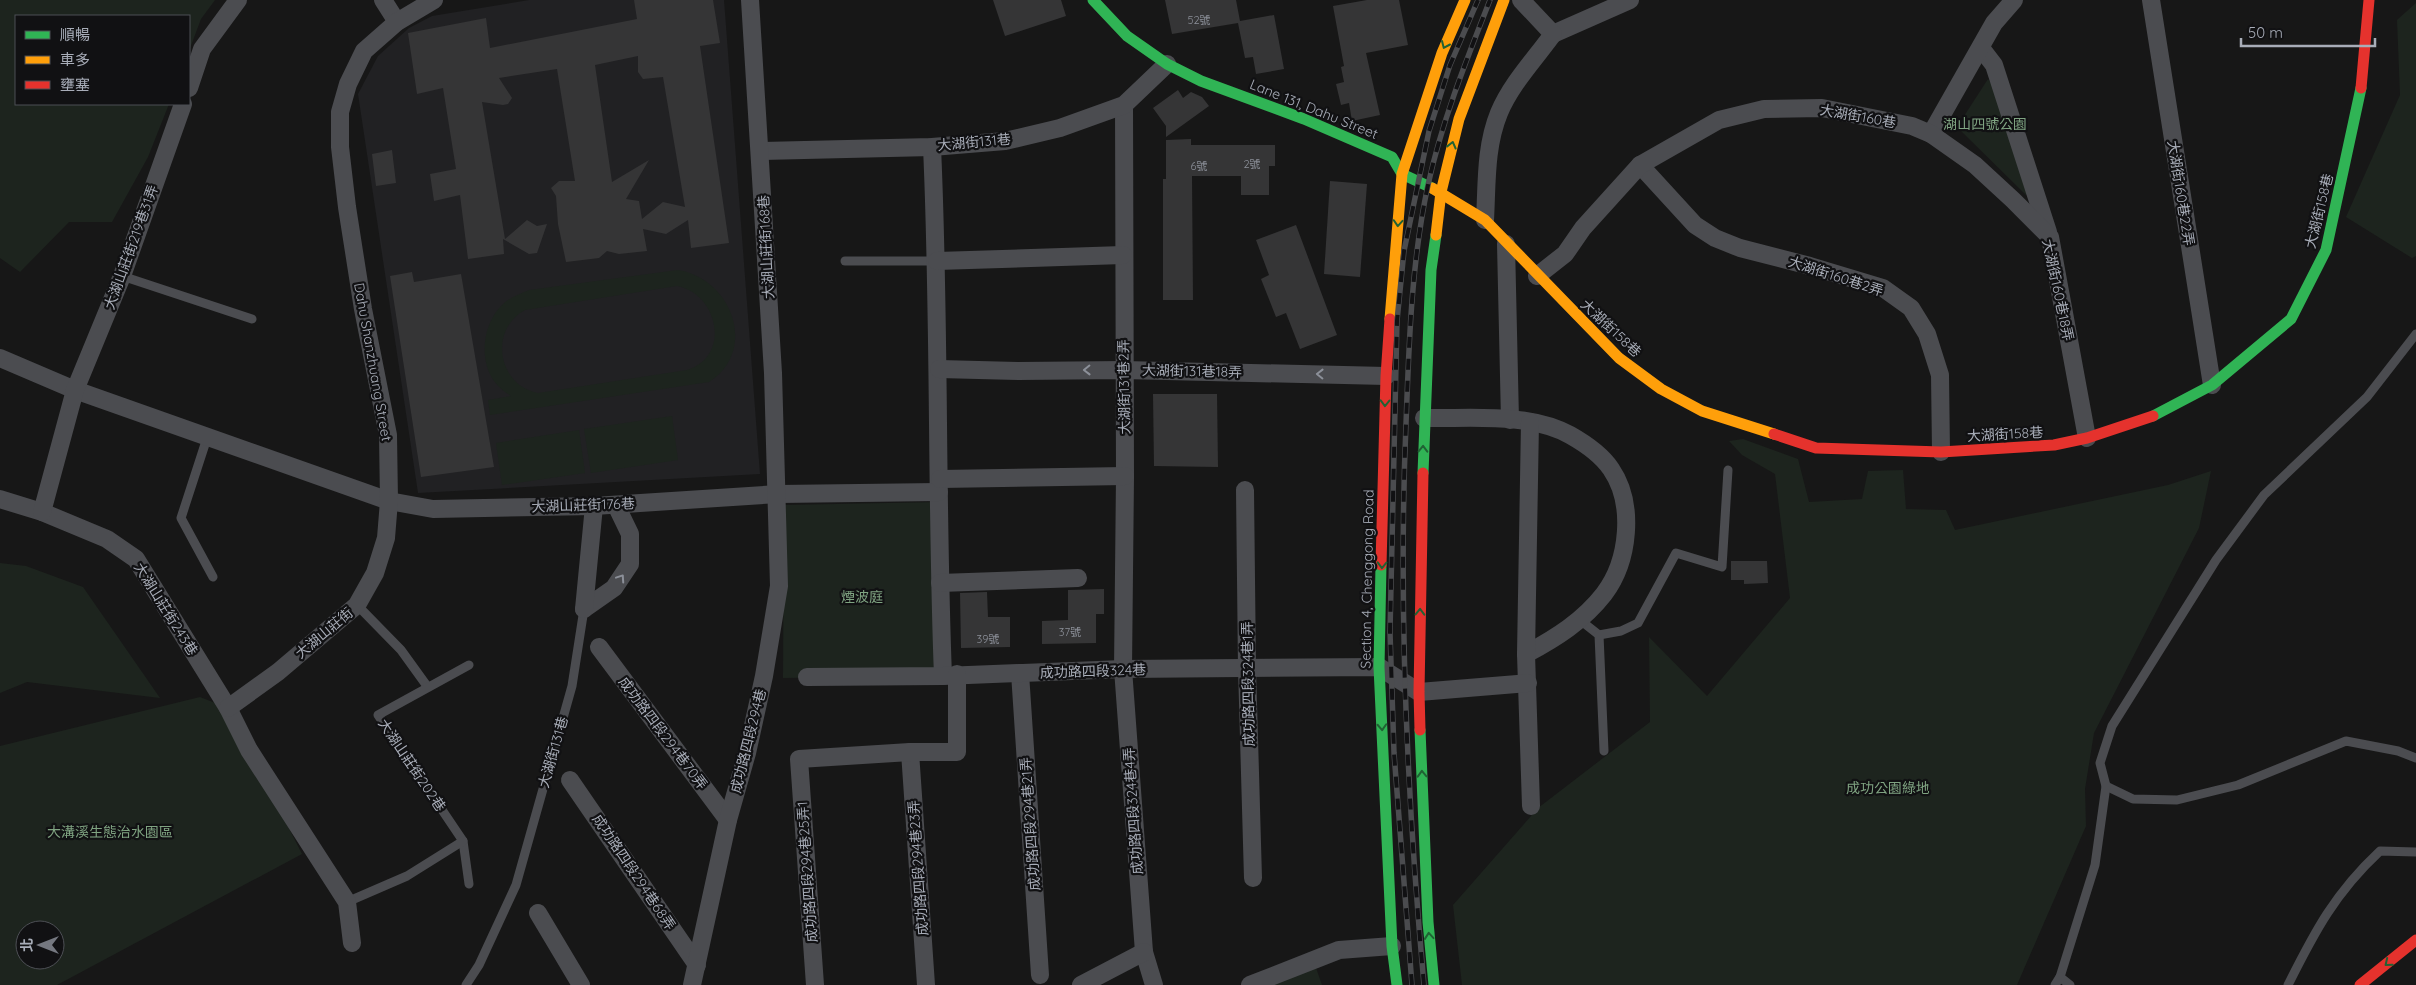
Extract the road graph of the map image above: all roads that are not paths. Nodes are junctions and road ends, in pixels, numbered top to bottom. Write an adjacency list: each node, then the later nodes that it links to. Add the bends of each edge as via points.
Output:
1 (238, 0): 17 (street, via 202,49)
2 (383, 0): 13 (street)
3 (434, 0): 13 (street, Dahu Shanzhuang Street)
4 (750, 0): 22 (street, 大湖山莊街168巷)
5 (1094, 0): 16 (main road, via 1127,36)
6 (1465, 0): 24 (main road, Section 4, Chenggong Road, one-way to 24, via 1442,53)
7 (1504, 0): 25 (main road, one-way to 7, via 1459,119)
8 (1521, 0): 14 (street)
9 (1630, 0): 14 (street)
10 (2014, 0): 15 (street, via 1994,23)
11 (2151, 0): 40 (street, 大湖街160巷22弄)
12 (2369, 0): 40 (main road, 大湖街158巷, via 2355,122 2326,250 2291,319)
13 (397, 22): 54 (street, Dahu Shanzhuang Street, via 364,51 348,84 340,112 340,147 347,207 388,435)
14 (1553, 34): 26 (street, via 1515,85 1499,114 1489,150)
15 (1981, 48): 20 (street); 27 (street, via 1994,64)
16 (1167, 64): 19 (street, 大湖街131巷); 24 (main road, Lane 131, Dahu Street, via 1201,81 1304,119 1392,157)
17 (190, 85)
18 (183, 105): 32 (street, 大湖山莊街219巷31弄)
19 (1124, 105): 21 (street, 大湖街131巷, via 1060,128 1005,141); 29 (street, 大湖街131巷2弄)
20 (1931, 134): 23 (street, 大湖街160巷, via 1912,126 1822,108 1764,109 1719,120); 27 (street, 大湖街160巷18弄, via 1975,165)
21 (932, 146): 22 (street, 大湖街131巷); 31 (street)
22 (760, 150): 52 (street, 大湖山莊街168巷)
23 (1640, 164): 33 (street, 大湖街160巷, via 1583,228 1565,254); 47 (street, 大湖街160巷2弄, via 1695,225 1716,238 1740,248 1883,288 1911,308 1928,334 1940,374)
24 (1402, 174): 25 (main road, Lane 131, Dahu Street); 39 (main road, Section 4, Chenggong Road, one-way to 39)
25 (1441, 192): 26 (main road, 大湖街158巷); 42 (main road, via 1432,270)
26 (1485, 220): 28 (main road, 大湖街158巷)
27 (2050, 237): 46 (street, 大湖街160巷18弄)
28 (1506, 244): 33 (main road, 大湖街158巷); 43 (street)
29 (1123, 255): 31 (street); 38 (street, 大湖街131巷2弄)
30 (846, 261): 31 (lane)
31 (937, 261): 37 (street)
32 (122, 276): 34 (lane); 41 (street, 大湖山莊街219巷31弄)
33 (1537, 276): 47 (main road, 大湖街158巷, via 1619,358 1661,389 1702,410 1816,448)
34 (252, 319)
35 (2416, 334): 82 (lane, via 2367,397 2264,495 2216,560 2112,726 2100,763)
36 (0, 358): 41 (street)
37 (939, 369): 38 (street, 大湖街131巷18弄, one-way to 37); 50 (street)
38 (1124, 370): 39 (street, 大湖街131巷18弄, one-way to 38); 49 (street, 大湖街131巷2弄)
39 (1386, 376): 68 (main road, Section 4, Chenggong Road, one-way to 68)
40 (2212, 385): 46 (main road, 大湖街158巷, via 2159,414)
41 (76, 390): 45 (street); 57 (street, 大湖山莊街219巷31弄)
42 (1424, 418): 43 (street); 76 (main road, one-way to 42)
43 (1510, 420): 44 (street)
44 (1530, 422): 63 (street, via 1569,434 1596,452 1612,470 1627,512 1624,555 1605,593); 66 (street)
45 (208, 438): 54 (street); 58 (lane, via 181,518)
46 (2087, 438): 47 (main road, 大湖街158巷, via 2054,446)
47 (1941, 452)
48 (1728, 470): 64 (lane, via 1722,567 1676,553 1638,623 1621,631)
49 (1125, 476): 50 (street); 70 (street, 大湖街131巷2弄)
50 (940, 485): 52 (street); 60 (street)
51 (1246, 490): 69 (street, 成功路四段324巷1弄)
52 (778, 494): 55 (street, 大湖山莊街176巷); 84 (street, 成功路四段294巷, via 779,586 764,676)
53 (0, 499): 57 (street, 大湖山莊街243巷)
54 (389, 501): 56 (street, 大湖山莊街176巷, via 433,509); 61 (street, 大湖山莊街, via 386,538 375,574)
55 (616, 505): 56 (street, 大湖山莊街176巷); 62 (street, one-way to 55, via 614,588 630,564 630,534)
56 (594, 506): 62 (street, 大湖街131巷)
57 (42, 512): 77 (street, 大湖山莊街243巷, via 107,539 136,559)
58 (213, 577)
59 (1078, 578): 60 (street)
60 (940, 583): 72 (street)
61 (357, 605): 75 (lane, via 401,650); 77 (street, 大湖山莊街, via 278,672)
62 (584, 610): 98 (lane, 大湖街131巷, via 572,686 516,885 479,965)
63 (1580, 620): 64 (lane); 66 (street, via 1562,635)
64 (1599, 635): 78 (lane)
65 (599, 647): 84 (street, 成功路四段294巷70弄)
66 (1526, 654): 74 (street)
67 (469, 665): 75 (lane, 大湖山莊街202巷)
68 (1379, 667): 69 (street, 成功路四段324巷); 76 (street); 93 (main road, Section 4, Chenggong Road, one-way to 93)
69 (1247, 668): 70 (street, 成功路四段324巷); 87 (street, 成功路四段324巷1弄)
70 (1123, 670): 71 (street, 成功路四段324巷); 94 (street, 成功路四段324巷4弄)
71 (1020, 673): 72 (street, 成功路四段324巷); 96 (street, 成功路四段294巷21弄)
72 (950, 675): 73 (street, 成功路四段324巷); 79 (street, via 957,752)
73 (807, 677)
74 (1528, 683): 76 (street); 83 (street)
75 (427, 686): 85 (lane, 大湖山莊街202巷, via 378,715)
76 (1419, 692): 107 (main road, one-way to 76, via 1428,922)
77 (228, 708): 89 (street, via 249,750)
78 (1604, 751)
79 (910, 752): 101 (street, 成功路四段294巷25弄1, via 798,759); 102 (street, 成功路四段294巷23弄)
80 (2416, 758): 82 (lane, via 2398,751 2346,741 2238,785 2177,800 2133,799)
81 (570, 780): 95 (street, 成功路四段294巷68弄)
82 (2106, 786): 97 (lane, via 2094,865)
83 (1531, 806)
84 (728, 820): 95 (street, 成功路四段294巷)
85 (462, 841): 88 (lane, 大湖山莊街202巷); 89 (lane, via 407,876)
86 (2416, 852): 110 (lane, via 2380,851 2362,868 2333,902)
87 (1253, 878)
88 (469, 884)
89 (346, 902): 92 (street)
90 (538, 913): 99 (street)
91 (2416, 940): 111 (main road, one-way to 111)
92 (352, 943)
93 (1392, 946): 105 (street, via 1339,950); 106 (main road, Section 4, Chenggong Road)
94 (1144, 952): 103 (street); 104 (street)
95 (697, 965): 100 (street, 成功路四段294巷)
96 (1040, 975)
97 (2060, 977): 108 (lane); 109 (lane)
98 (466, 985)
99 (581, 985)
100 (692, 985)
101 (815, 985)
102 (926, 985)
103 (1081, 985)
104 (1154, 985)
105 (1250, 985)
106 (1397, 985)
107 (1434, 985)
108 (2055, 985)
109 (2070, 985)
110 (2288, 985)
111 (2360, 985)

